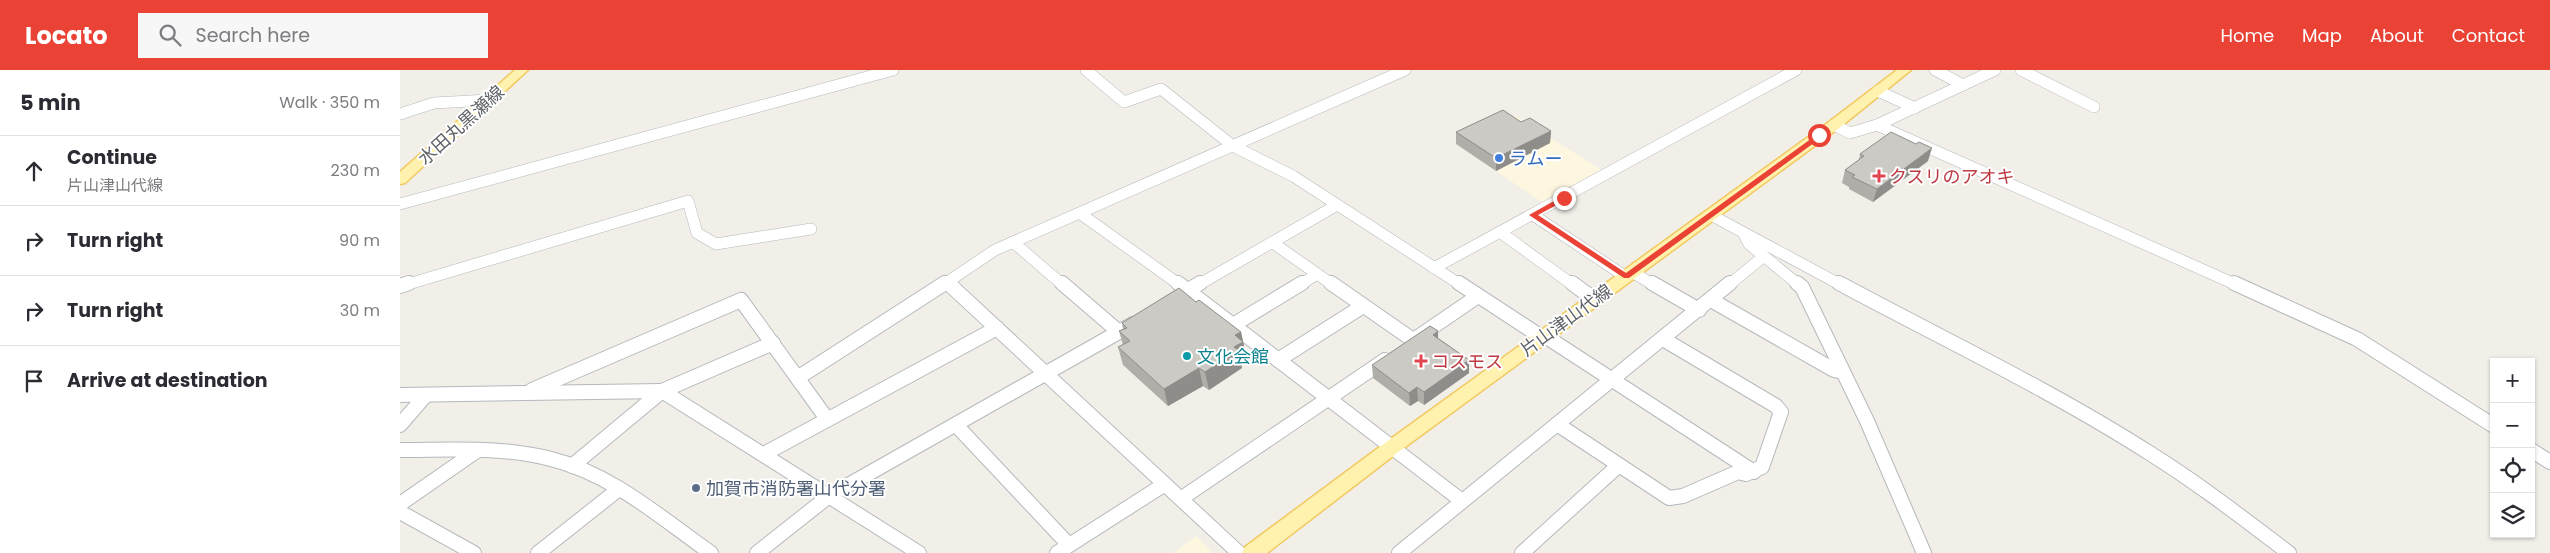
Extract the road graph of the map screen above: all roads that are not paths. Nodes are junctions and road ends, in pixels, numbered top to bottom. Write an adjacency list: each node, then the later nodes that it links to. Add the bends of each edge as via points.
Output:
1 (522, 70): 12 (main road, 水田丸黒瀬線)
2 (894, 70): 20 (street)
3 (1086, 70): 18 (street, via 1124,102 1161,89)
4 (1405, 70): 18 (street)
5 (1796, 70): 23 (street)
6 (1905, 70): 11 (main road, 片山津山代線)
7 (1935, 70): 10 (street)
8 (1995, 70): 10 (street)
9 (2021, 70): 13 (street)
10 (1963, 85): 14 (street)
11 (1878, 91): 14 (street); 16 (main road, 片山津山代線)
12 (489, 100): 15 (street, via 434,103); 19 (main road, 水田丸黒瀬線)
13 (2094, 107)
14 (1915, 108): 17 (street)
15 (400, 114)
16 (1834, 125): 17 (street, via 1850,133); 24 (main road, 片山津山代線)
17 (1877, 125): 64 (street, via 2357,339)
18 (1233, 146): 21 (street, via 1294,176); 22 (street)
19 (400, 180)
20 (400, 204)
21 (1337, 206): 29 (street); 32 (street)
22 (1081, 214): 28 (street); 38 (street)
23 (1533, 215): 27 (street); 35 (street)
24 (1711, 215): 26 (street); 35 (main road, 片山津山代線)
25 (811, 229): 37 (street, via 716,244 697,233 688,201)
26 (1742, 231): 30 (street, via 1749,244); 31 (street)
27 (1500, 232): 32 (street); 40 (street)
28 (1013, 242): 36 (street); 48 (street)
29 (1273, 243): 34 (street); 38 (street)
30 (1764, 256): 33 (street); 41 (street)
31 (1802, 262): 33 (street); 95 (street, via 2088,416 2227,506)
32 (1434, 268): 39 (street)
33 (1785, 272): 54 (street, via 1802,287)
34 (1317, 274): 43 (street); 46 (street)
35 (1629, 274): 40 (main road, 片山津山代線); 44 (street)
36 (947, 282): 47 (street); 56 (street)
37 (400, 286)
38 (1189, 292): 42 (street); 46 (street)
39 (1478, 296): 49 (street); 51 (street)
40 (1594, 300): 49 (main road, 片山津山代線)
41 (1711, 300): 44 (street); 54 (street, via 1834,370)
42 (1174, 301)
43 (1362, 306): 51 (street); 53 (street)
44 (1699, 310): 50 (street)
45 (1143, 319): 48 (street)
46 (1233, 325): 53 (street)
47 (997, 328): 55 (street); 63 (street)
48 (1119, 332): 55 (street)
49 (1544, 337): 57 (street); 68 (main road, 片山津山代線)
50 (1663, 338): 57 (street); 76 (street, via 1781,412 1766,459)
51 (1413, 340): 62 (street)
52 (773, 342): 56 (street); 58 (street); 59 (street, via 741,300)
53 (1278, 360): 62 (street)
54 (1843, 372): 94 (street)
55 (1045, 374): 65 (street); 77 (street)
56 (799, 377): 63 (street)
57 (1611, 379): 66 (street); 76 (street)
58 (662, 391): 59 (street); 72 (street); 75 (street)
59 (528, 392): 61 (street)
60 (400, 395): 61 (street)
61 (426, 395): 67 (street)
62 (1329, 398): 68 (street); 80 (street)
63 (827, 419): 72 (street)
64 (2490, 423)
65 (956, 424): 79 (street); 84 (street)
66 (1557, 424): 74 (street); 81 (street)
67 (400, 425)
68 (1391, 448): 81 (street); 92 (main road, 片山津山代線)
69 (400, 450): 70 (street)
70 (478, 450): 75 (street, via 529,455); 82 (street)
71 (2535, 453): 73 (street)
72 (764, 454): 79 (street)
73 (2550, 462)
74 (1619, 465): 76 (street, via 1675,499 1738,472); 93 (street)
75 (572, 466): 78 (street)
76 (1754, 472)
77 (1165, 484): 80 (street); 84 (street)
78 (619, 489): 87 (street); 88 (street)
79 (829, 496): 89 (street); 90 (street)
80 (1182, 498): 91 (street)
81 (1462, 501): 85 (street)
82 (400, 504)
83 (400, 512): 86 (street)
84 (1063, 549)
85 (1401, 552)
86 (474, 553)
87 (538, 553)
88 (712, 553)
89 (757, 553)
90 (919, 553)
91 (1239, 553)
92 (1252, 553)
93 (1522, 553)
94 (1924, 553)
95 (2289, 553)

